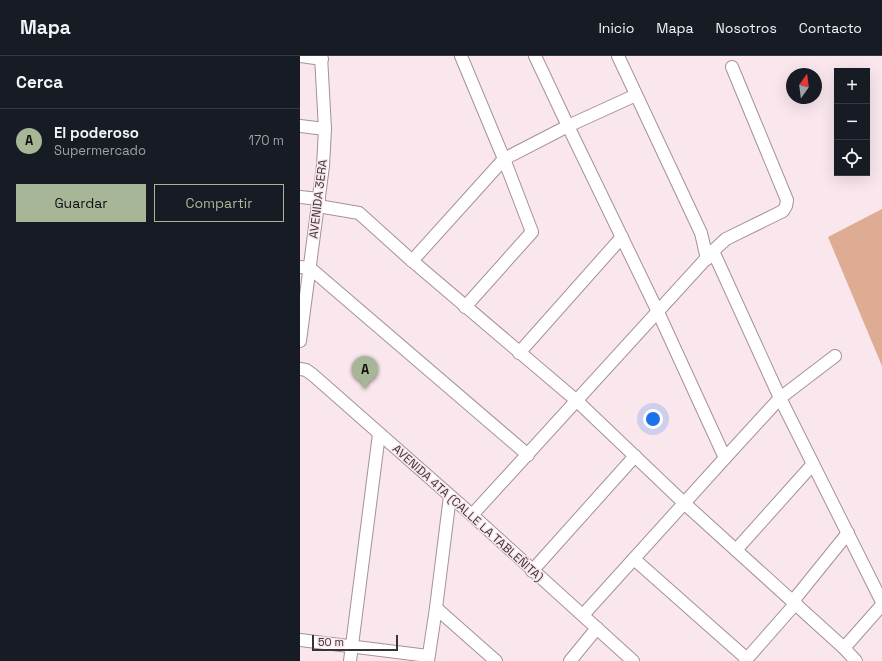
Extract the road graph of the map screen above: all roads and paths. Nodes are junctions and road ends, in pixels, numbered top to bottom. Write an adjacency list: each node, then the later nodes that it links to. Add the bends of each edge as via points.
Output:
1 (300, 56): 5 (street)
2 (461, 56): 11 (street)
3 (535, 56): 9 (street)
4 (618, 56): 7 (street)
5 (321, 57): 10 (street, AVENIDA 3ERA)
6 (732, 67): 15 (street, via 787,200 783,212 726,239)
7 (636, 94): 9 (street); 15 (street)
8 (300, 126): 10 (street)
9 (568, 126): 11 (street); 14 (street)
10 (325, 129): 13 (street, AVENIDA 3ERA)
11 (504, 159): 16 (street); 18 (street, via 532,232)
12 (300, 197): 13 (street)
13 (318, 202): 16 (street, via 359,213); 17 (street, AVENIDA 3ERA)
14 (622, 237): 19 (street); 21 (street)
15 (710, 255): 19 (street); 24 (street)
16 (412, 261): 18 (street)
17 (305, 268): 20 (street, AVENIDA 3ERA); 27 (street)
18 (465, 307): 21 (street)
19 (658, 312): 25 (street); 29 (street)
20 (300, 341)
21 (519, 353): 25 (street)
22 (835, 356): 24 (street)
23 (300, 369): 26 (street, AVENIDA 4TA (CALLE LA TABLEÑITA), via 313,375)
24 (780, 398): 29 (street); 30 (street)
25 (577, 401): 27 (street); 28 (street)
26 (379, 434): 31 (street, AVENIDA 4TA (CALLE LA TABLEÑITA)); 45 (street)
27 (528, 455): 33 (street)
28 (635, 456): 32 (street); 37 (street)
29 (725, 458): 32 (street)
30 (813, 464): 34 (street); 35 (street)
31 (450, 496): 33 (street, AVENIDA 4TA (CALLE LA TABLEÑITA)); 41 (street)
32 (684, 503): 35 (street); 36 (street)
33 (472, 515): 37 (street, AVENIDA 4TA (CALLE LA TABLEÑITA))
34 (848, 533): 38 (street); 39 (street)
35 (736, 550): 38 (street)
36 (634, 559): 42 (street); 48 (street)
37 (532, 570): 42 (street, AVENIDA 4TA (CALLE LA TABLEÑITA))
38 (794, 602): 46 (street); 48 (street)
39 (882, 602)
40 (882, 605): 46 (street)
41 (436, 608): 47 (street); 50 (street)
42 (583, 615): 43 (street, AVENIDA 4TA (CALLE LA TABLEÑITA))
43 (597, 628): 51 (street); 52 (street, AVENIDA 4TA (CALLE LA TABLEÑITA))
44 (300, 640): 45 (street)
45 (351, 646): 47 (street); 49 (street)
46 (844, 648): 53 (street)
47 (428, 658)
48 (746, 660)
49 (350, 661)
50 (496, 661)
51 (570, 661)
52 (633, 661)
53 (856, 661)

